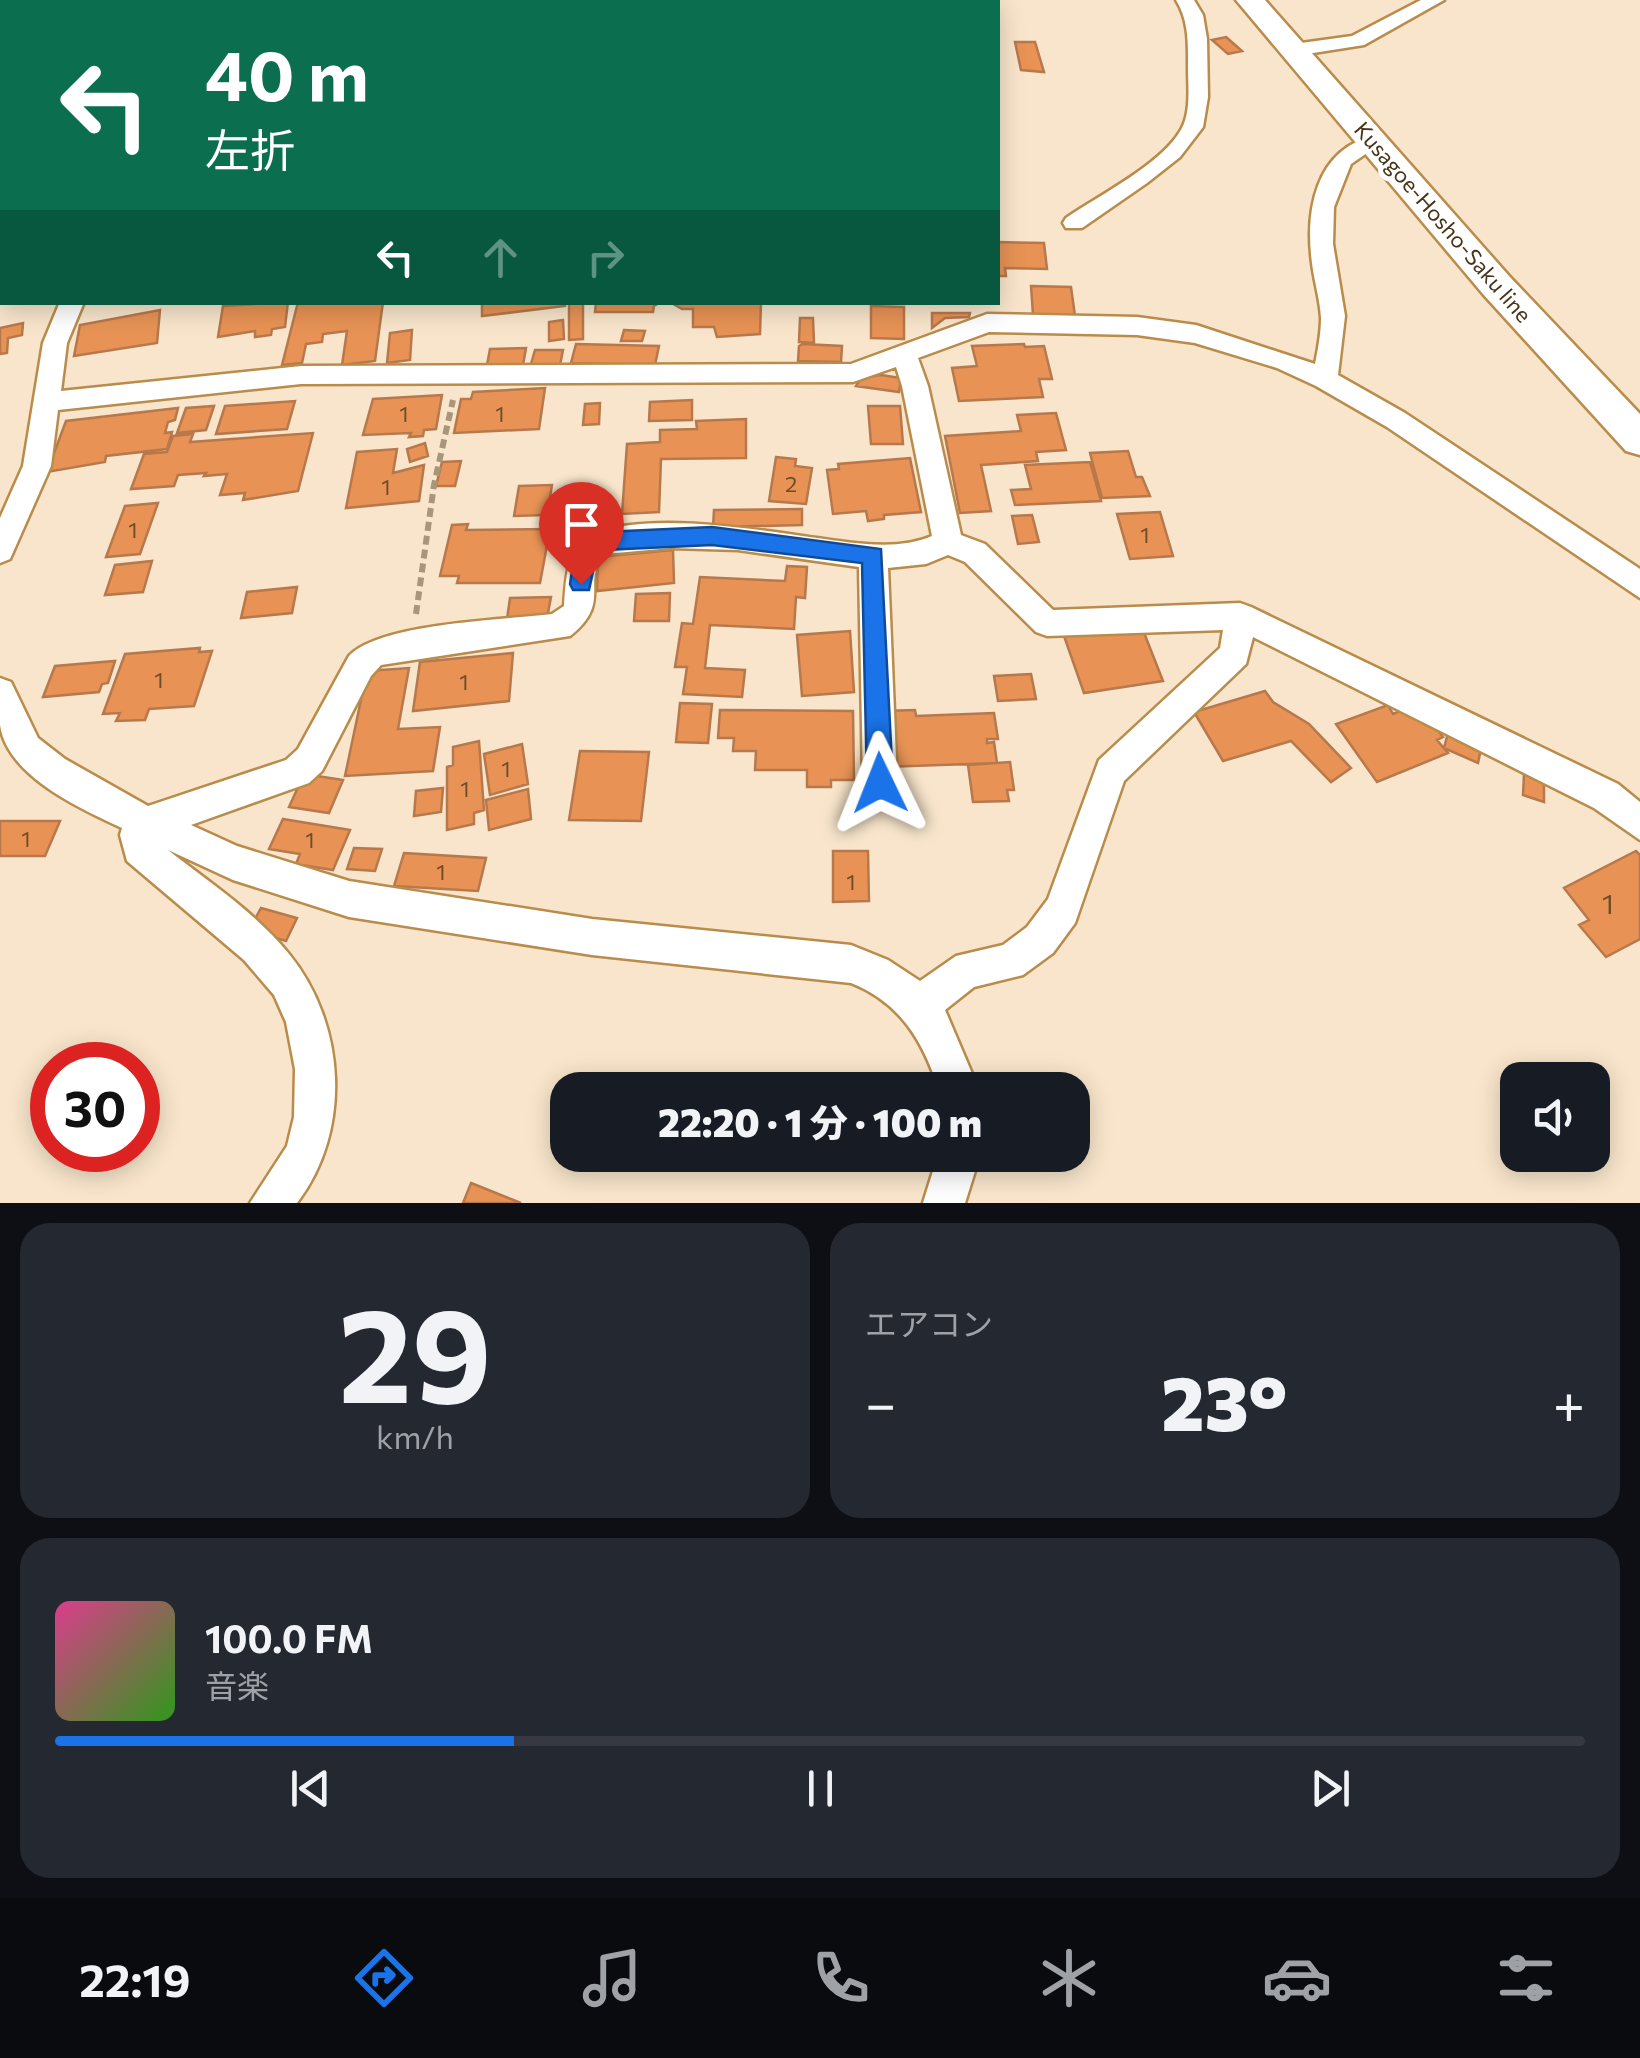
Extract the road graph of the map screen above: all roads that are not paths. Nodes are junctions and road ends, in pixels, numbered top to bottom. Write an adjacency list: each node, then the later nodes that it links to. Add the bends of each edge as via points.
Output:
1 (1185, 0): 6 (street, via 1198,28 1192,127 1174,154)
2 (1250, 0): 4 (main road, Kusagoe-Hosho-Saku line)
3 (1435, 0): 4 (street, via 1357,41)
4 (1294, 50): 5 (main road, Kusagoe-Hosho-Saku line)
5 (1373, 142): 9 (street, via 1340,162 1324,196 1322,259 1333,316); 11 (main road, Kusagoe-Hosho-Saku line)
6 (1074, 223)
7 (71, 305): 10 (street)
8 (904, 355): 9 (street, via 987,323 1138,326 1196,334); 10 (street, via 852,372 302,375); 12 (street)
9 (1325, 379): 15 (street)
10 (44, 402): 13 (street, via 37,466)
11 (1640, 440)
12 (948, 542): 14 (street, via 922,554); 16 (street, via 975,554 1048,622)
13 (0, 551)
14 (873, 555): 18 (street); 19 (street, via 712,536 592,545 578,612 559,627 370,655 297,772)
15 (1640, 585)
16 (1240, 616): 20 (street, via 1606,796); 21 (street, via 1235,654 1112,770 1062,910 1040,940 1010,962 944,982)
17 (0, 692): 19 (street, via 26,749)
18 (880, 783)
19 (147, 823): 21 (street, via 233,862 349,899 592,936 851,964 903,988); 24 (street, via 137,835 139,849 262,953 301,1012 315,1092 312,1132)
20 (1640, 823)
21 (922, 1006): 22 (street)
22 (954, 1072)
23 (954, 1172): 25 (street)
24 (271, 1203)
25 (944, 1203)

